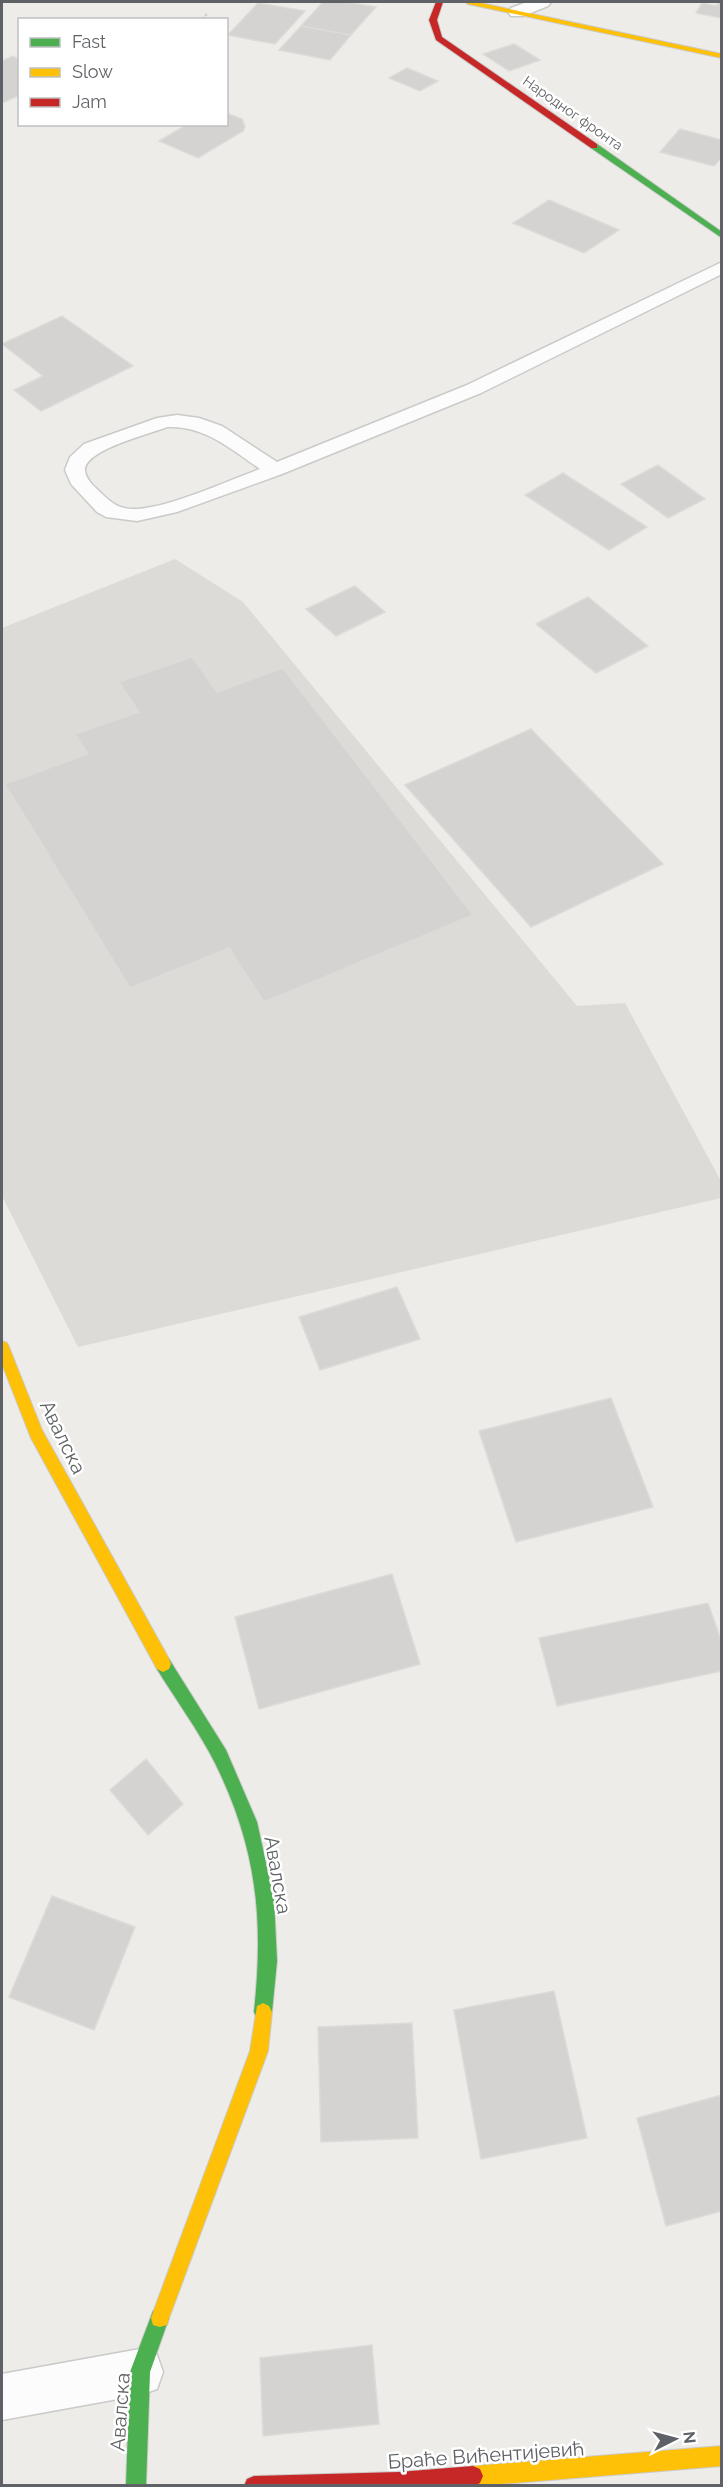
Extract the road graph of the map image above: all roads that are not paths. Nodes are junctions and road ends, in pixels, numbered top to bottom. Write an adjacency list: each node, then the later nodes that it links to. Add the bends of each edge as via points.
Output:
1 (439, 2): 6 (street, Народног фронта, via 433,21 439,38)
2 (468, 2): 4 (street)
3 (542, 2): 4 (street)
4 (517, 12): 5 (street)
5 (722, 56)
6 (722, 236)
7 (722, 267): 8 (lane, via 474,389)
8 (275, 470): 8 (lane, via 170,508 137,515 113,513 104,508 78,480 75,470 77,461 91,448 177,421 215,430)
9 (2, 1347): 10 (street, Авалска, via 36,1433 158,1654 220,1756 249,1822 266,1900 268,1962 259,2051)
10 (140, 2372): 11 (street); 13 (street, Авалска)
11 (2, 2397)
12 (722, 2456): 14 (street, Браће Вићентијевић, via 399,2482)
13 (136, 2486)
14 (254, 2486)

